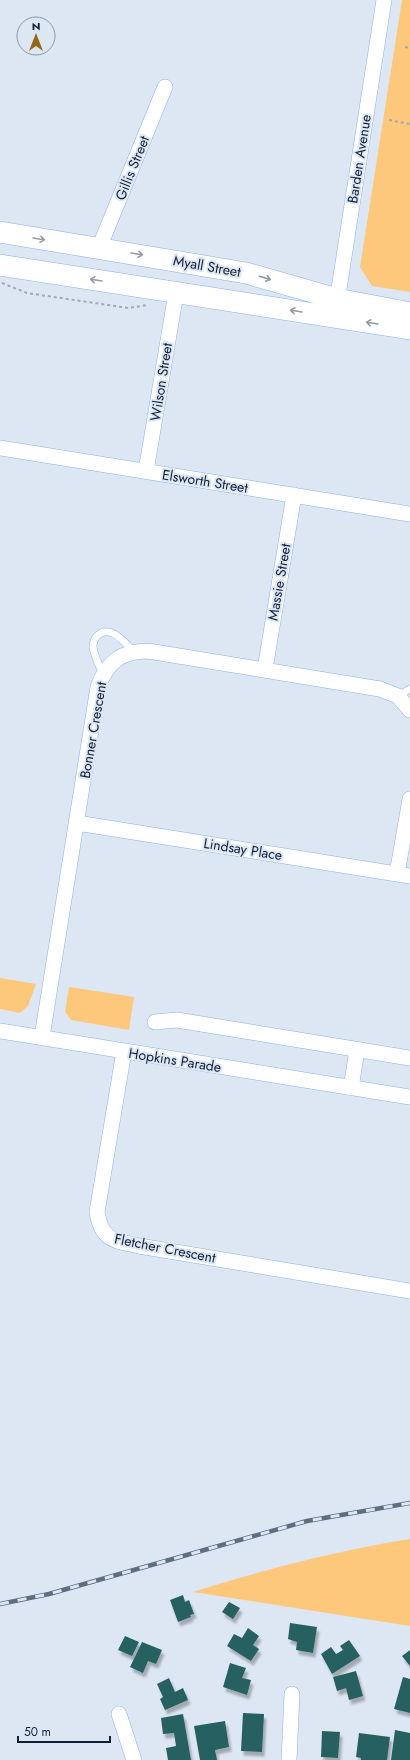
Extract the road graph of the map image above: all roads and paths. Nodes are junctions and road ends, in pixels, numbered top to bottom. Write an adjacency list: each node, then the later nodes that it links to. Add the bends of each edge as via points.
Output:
1 (384, 0): 12 (street, Barden Avenue)
2 (405, 47): 3 (path)
3 (410, 48)
4 (164, 87): 8 (street, Gillis Street)
5 (389, 120): 6 (path)
6 (410, 124)
7 (0, 232): 8 (street, Myall Street, one-way to 8)
8 (99, 248): 12 (street, Myall Street, one-way to 12, via 246,273)
9 (0, 265): 11 (street, Myall Street, one-way to 9)
10 (0, 282): 11 (path, via 27,293 128,308)
11 (175, 301): 12 (street, Myall Street, one-way to 11); 16 (street, Wilson Street)
12 (336, 308): 13 (street, Myall Street); 14 (street, Myall Street, one-way to 12)
13 (410, 313)
14 (410, 329)
15 (0, 448): 16 (street, Elsworth Street)
16 (146, 471): 17 (street, Elsworth Street)
17 (294, 495): 18 (street, Elsworth Street); 20 (street, Massie Street)
18 (410, 514)
19 (133, 651): 20 (street, via 148,651); 21 (street, Bonner Crescent, via 121,656); 21 (lane, via 114,633 99,634 94,639 93,646)
20 (265, 669): 22 (street)
21 (103, 674): 25 (street, Bonner Crescent, via 98,687)
22 (404, 692): 23 (street)
23 (410, 710)
24 (410, 799): 26 (street)
25 (77, 823): 26 (street, Lindsay Place); 29 (street, Bonner Crescent)
26 (404, 875)
27 (155, 1022): 30 (street, via 177,1020)
28 (0, 1031): 29 (street, Hopkins Parade)
29 (42, 1037): 31 (street, Hopkins Parade)
30 (357, 1050): 32 (street); 33 (street)
31 (124, 1051): 33 (street, Hopkins Parade); 35 (street, Fletcher Crescent, via 97,1212 99,1226 106,1236 139,1246)
32 (410, 1058)
33 (351, 1088): 34 (street, Hopkins Parade)
34 (410, 1098)
35 (410, 1291)
36 (292, 1694): 39 (street)
37 (119, 1714): 38 (street)
38 (134, 1760)
39 (289, 1760)

